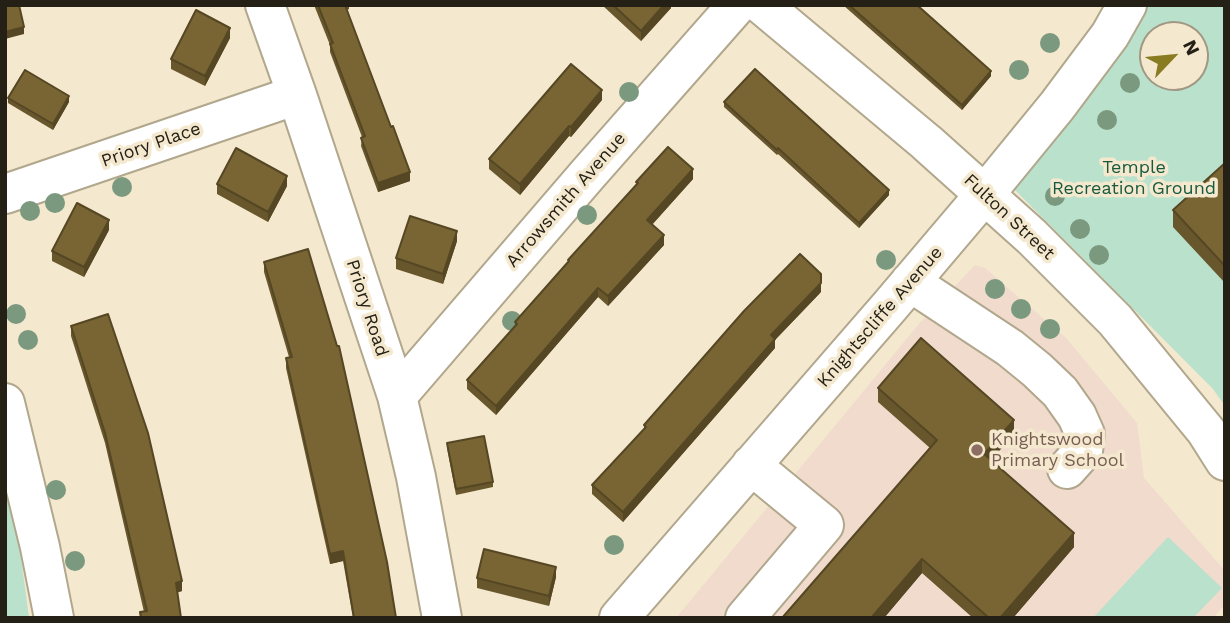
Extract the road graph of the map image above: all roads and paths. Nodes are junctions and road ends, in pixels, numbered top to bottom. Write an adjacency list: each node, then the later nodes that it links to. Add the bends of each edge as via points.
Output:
1 (265, 5): 5 (street, Priory Road)
2 (737, 5): 9 (street, Arrowsmith Avenue)
3 (762, 5): 7 (street, Fulton Street)
4 (1127, 5): 7 (street, Knightscliffe Avenue, via 1095,56)
5 (297, 95): 6 (street, Priory Place); 9 (street, Priory Road)
6 (5, 194)
7 (985, 194): 8 (street, Knightscliffe Avenue); 11 (street, Fulton Street, via 1115,320)
8 (910, 282): 12 (street, Knightscliffe Avenue); 13 (street, via 1010,348 1060,391 1085,434 1083,451)
9 (397, 396): 15 (street, Priory Road)
10 (5, 403): 14 (street)
11 (1225, 461)
12 (751, 465): 16 (street, Knightscliffe Avenue); 17 (street, via 824,525)
13 (1067, 469)
14 (54, 618)
15 (442, 618)
16 (619, 618)
17 (745, 618)

